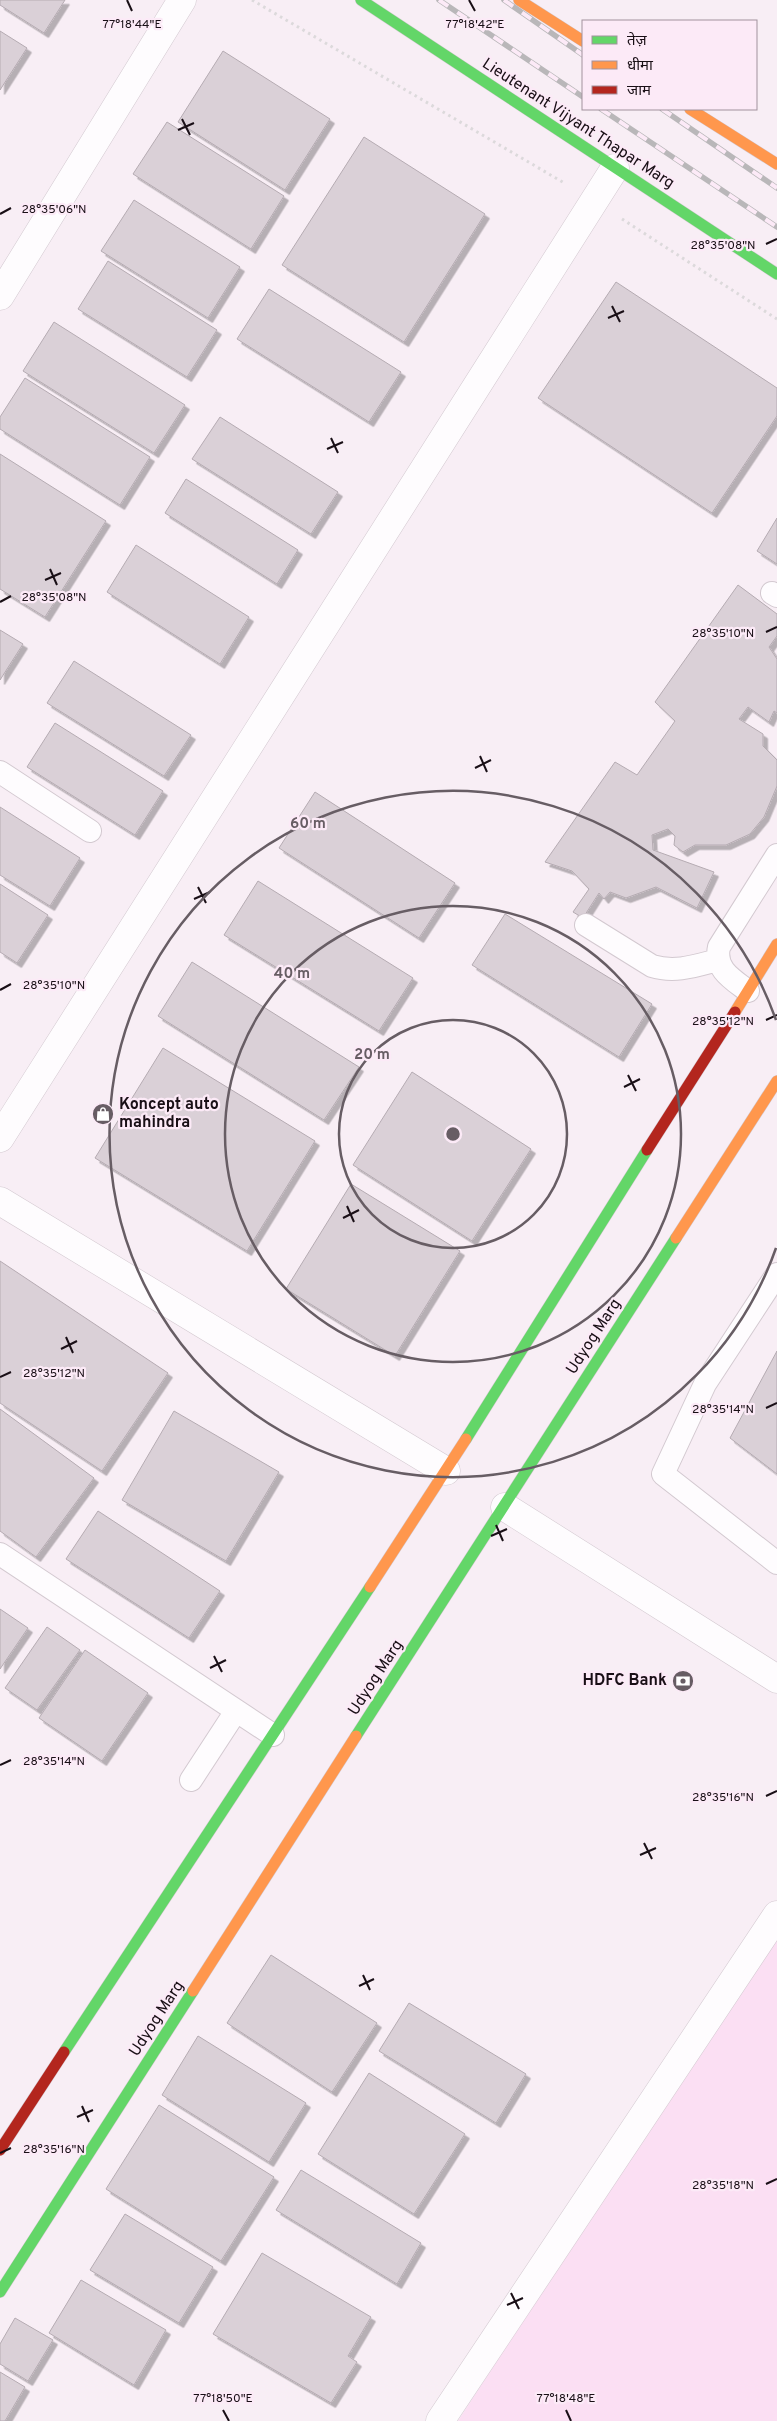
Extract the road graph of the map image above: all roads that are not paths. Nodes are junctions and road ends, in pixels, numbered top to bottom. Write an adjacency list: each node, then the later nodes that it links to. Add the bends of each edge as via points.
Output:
1 (182, 0): 9 (street)
2 (361, 0): 7 (street, Lieutenant Vijyant Thapar Marg)
3 (519, 0): 4 (street)
4 (582, 40)
5 (692, 110): 6 (street)
6 (777, 164)
7 (615, 168): 8 (street, Lieutenant Vijyant Thapar Marg); 18 (street)
8 (777, 274)
9 (0, 296)
10 (0, 772): 11 (lane)
11 (90, 832)
12 (777, 855): 15 (lane, via 719,947)
13 (586, 925): 15 (lane, via 662,969 684,969)
14 (777, 944): 16 (street)
15 (718, 960): 16 (lane, via 725,974)
16 (748, 991): 21 (street)
17 (777, 1081): 22 (street, Udyog Marg)
18 (0, 1138)
19 (0, 1202): 21 (street)
20 (777, 1274): 24 (lane, via 704,1384 663,1474)
21 (446, 1472): 27 (street)
22 (505, 1507): 25 (street); 31 (street, Udyog Marg)
23 (0, 1554): 26 (lane)
24 (777, 1563)
25 (776, 1677)
26 (236, 1711): 27 (lane); 28 (lane)
27 (273, 1734): 30 (street)
28 (191, 1780)
29 (777, 1915): 32 (street)
30 (0, 2150)
31 (0, 2292)
32 (440, 2421)

